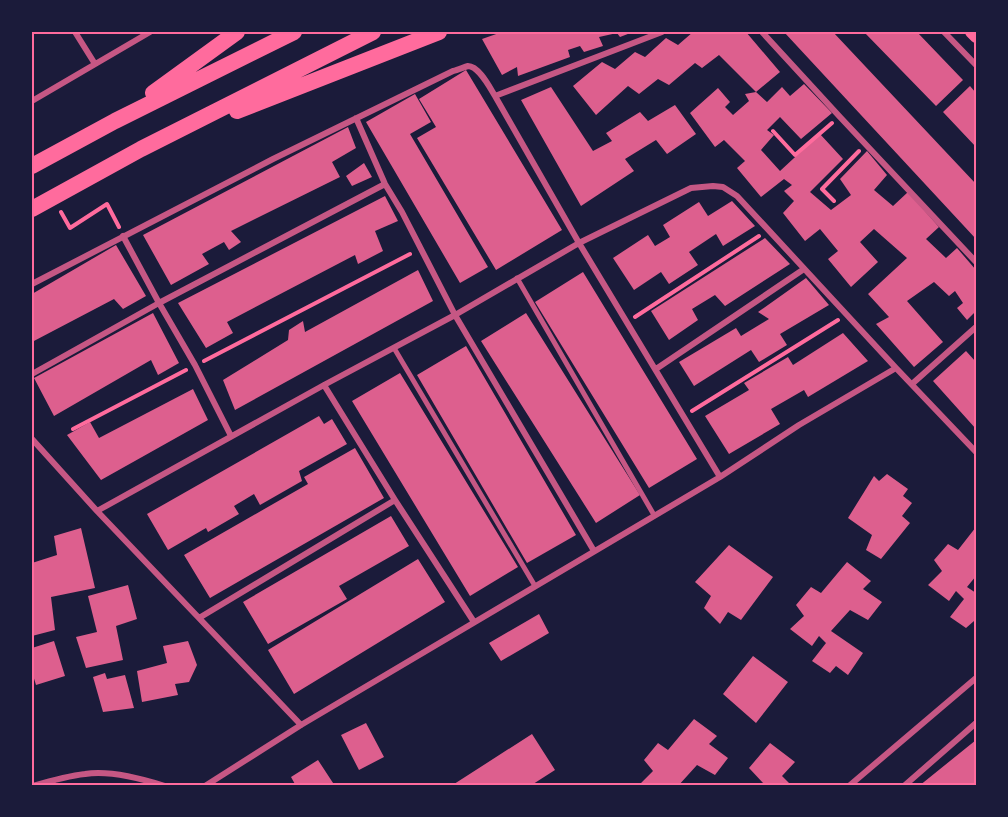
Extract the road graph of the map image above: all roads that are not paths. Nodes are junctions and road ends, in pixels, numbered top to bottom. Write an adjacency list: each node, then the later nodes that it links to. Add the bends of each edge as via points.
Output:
1 (75, 32): 12 (street)
2 (150, 32): 12 (street)
3 (237, 32): 17 (highway)
4 (294, 32): 17 (highway)
5 (373, 32): 18 (highway)
6 (440, 32): 18 (highway)
7 (662, 32): 14 (street)
8 (762, 32): 24 (street)
9 (944, 32): 13 (street)
10 (971, 32): 11 (main road)
11 (976, 37)
12 (95, 64): 15 (street)
13 (976, 65)
14 (495, 96): 16 (street, via 481,74 467,66); 23 (street)
15 (32, 101)
16 (356, 118): 20 (street); 22 (street)
17 (115, 121): 19 (highway)
18 (141, 149): 21 (highway)
19 (32, 166)
20 (386, 184): 28 (street); 29 (street)
21 (32, 209)
22 (123, 236): 27 (street); 28 (street)
23 (579, 243): 25 (street, via 691,188 723,187 737,196); 26 (street); 33 (street)
24 (976, 262)
25 (804, 269): 32 (street); 33 (street)
26 (517, 278): 29 (street); 43 (street)
27 (32, 284)
28 (159, 303): 34 (street); 37 (street)
29 (455, 315): 31 (street); 44 (street)
30 (976, 327): 35 (street)
31 (394, 348): 36 (street); 45 (street)
32 (896, 368): 35 (street); 40 (street)
33 (656, 369): 40 (street)
34 (32, 374)
35 (912, 384): 39 (street)
36 (324, 385): 37 (street); 41 (street)
37 (231, 436): 42 (street)
38 (32, 439): 42 (street)
39 (976, 452)
40 (720, 477): 43 (street)
41 (395, 500): 46 (street); 47 (street)
42 (97, 512): 46 (street)
43 (654, 515): 44 (street)
44 (594, 551): 45 (street)
45 (535, 586): 47 (street)
46 (199, 618): 50 (street)
47 (474, 622): 50 (street)
48 (976, 678): 51 (street)
49 (976, 723): 55 (street)
50 (301, 725): 54 (street)
51 (850, 785)
52 (33, 786): 53 (street, via 87,773)
53 (165, 786)
54 (205, 786)
55 (904, 786)

